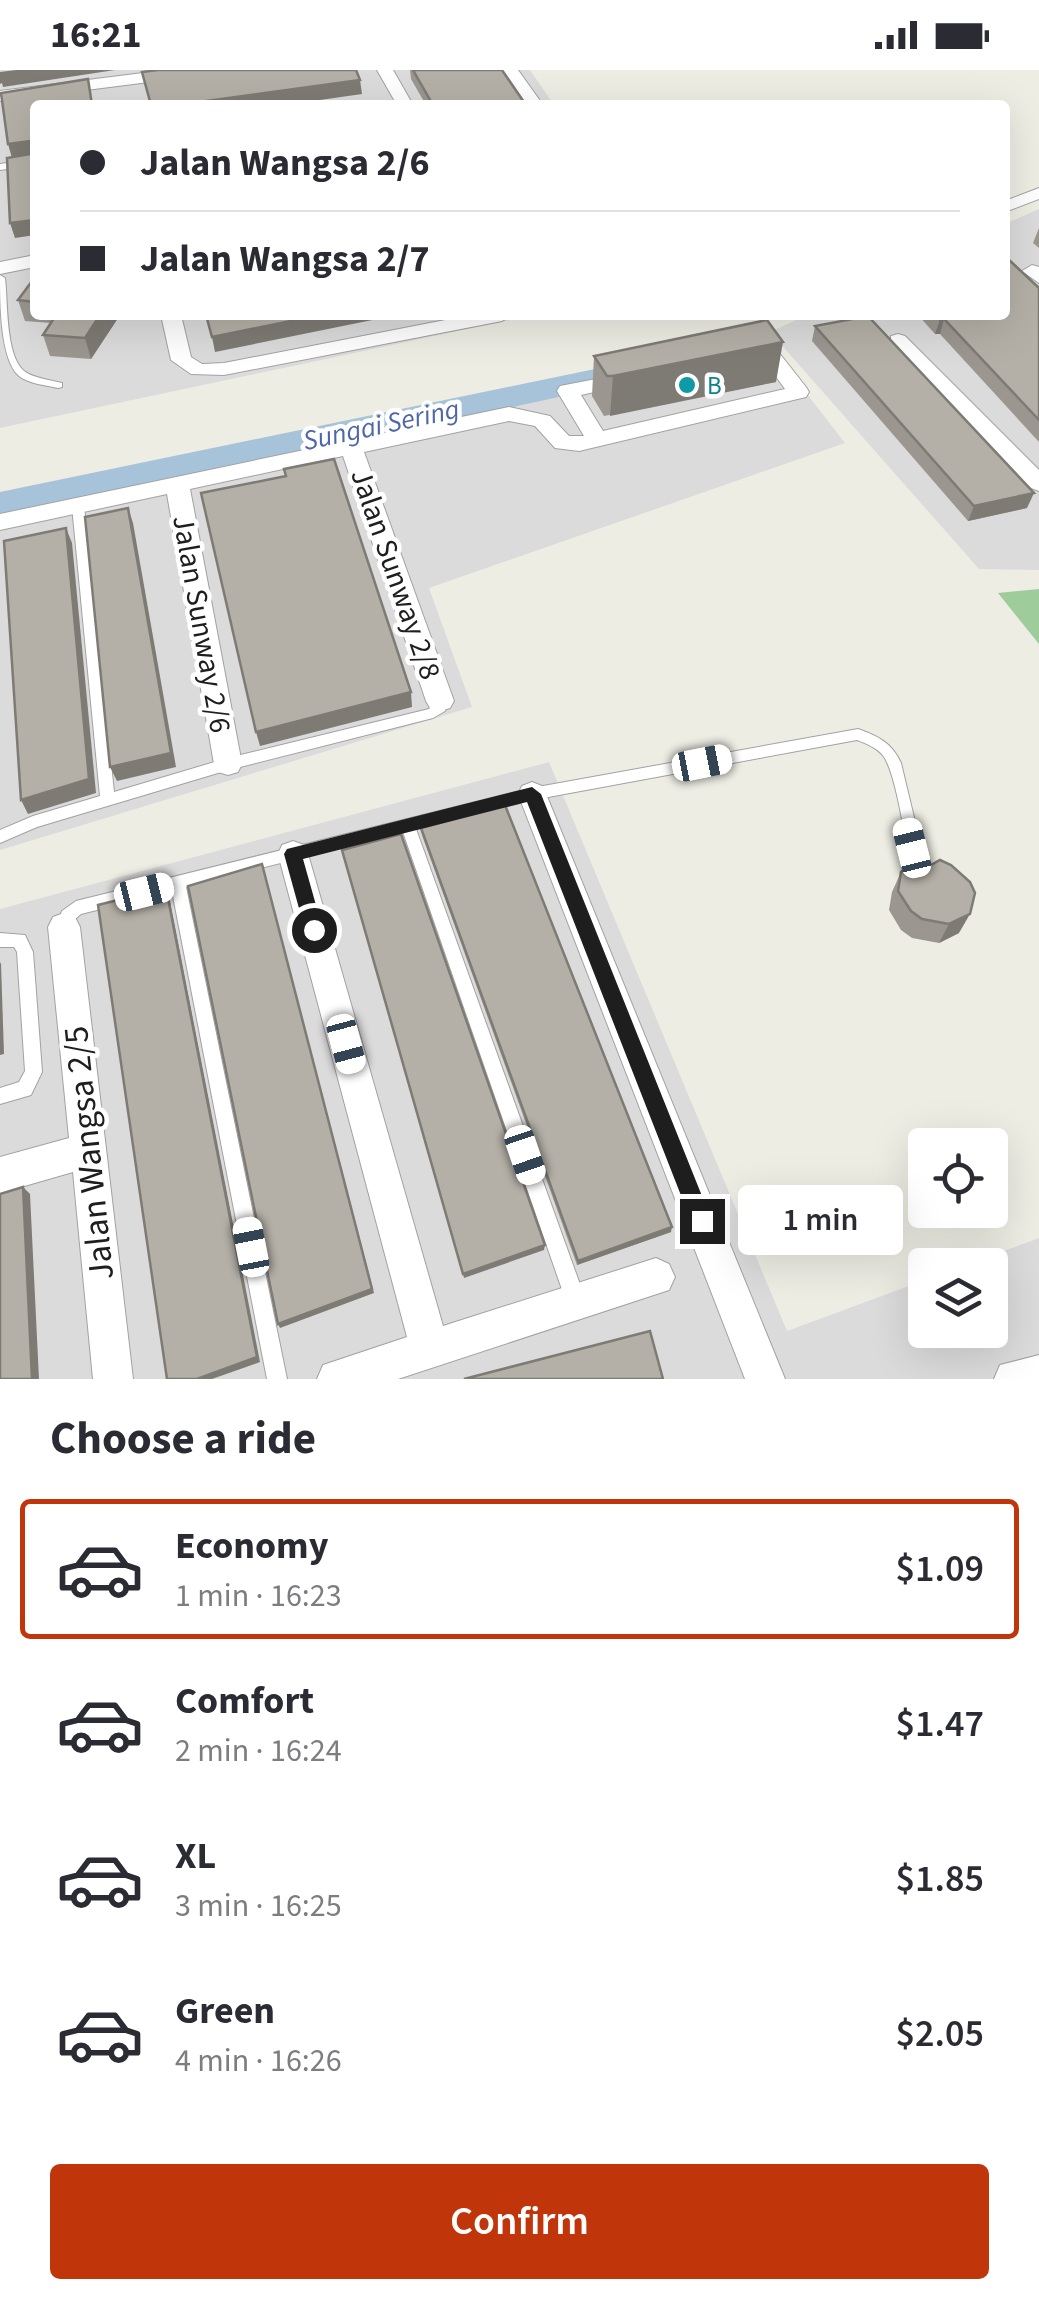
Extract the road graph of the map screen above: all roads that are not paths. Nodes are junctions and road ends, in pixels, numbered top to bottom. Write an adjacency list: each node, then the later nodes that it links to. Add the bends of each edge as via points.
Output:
1 (204, 70): 5 (street, via 120,87)
2 (385, 70): 3 (street); 6 (street)
3 (394, 70)
4 (510, 70): 7 (street)
5 (0, 96)
6 (396, 100)
7 (531, 100)
8 (30, 163): 9 (lane)
9 (0, 167)
10 (1039, 193): 11 (street)
11 (1010, 205)
12 (30, 263): 13 (street)
13 (0, 268)
14 (0, 278): 20 (lane, via 7,357 20,374)
15 (172, 320): 16 (street, via 180,360 198,370)
16 (476, 320)
17 (898, 340): 23 (street)
18 (730, 357): 21 (street, via 766,350 798,392)
19 (640, 376): 21 (street, via 568,391)
20 (58, 385)
21 (597, 439): 22 (street, via 564,443 542,421 510,414)
22 (351, 447): 24 (street); 27 (street, Jalan Sunway 2/8)
23 (1039, 483)
24 (177, 484): 25 (street); 28 (street, Jalan Sunway 2/6)
25 (78, 506): 26 (street); 30 (lane)
26 (0, 522)
27 (440, 701): 28 (lane, via 433,713)
28 (228, 764): 30 (lane)
29 (532, 794): 31 (lane); 34 (lane, via 858,734 874,740 898,767); 48 (street)
30 (108, 801): 32 (lane)
31 (408, 826): 33 (lane); 42 (lane)
32 (0, 837)
33 (293, 854): 35 (lane); 43 (street)
34 (920, 876)
35 (178, 883): 36 (lane, via 76,908); 46 (lane)
36 (64, 927): 39 (street, Jalan Wangsa 2/5)
37 (0, 940): 38 (lane, via 19,940 24,952 34,1072 25,1090)
38 (0, 1096)
39 (88, 1150): 40 (street); 45 (street, Jalan Wangsa 2/5)
40 (0, 1175)
41 (656, 1277): 42 (street)
42 (576, 1302): 43 (street)
43 (430, 1349): 47 (street)
44 (1039, 1375): 49 (street)
45 (113, 1379)
46 (277, 1379)
47 (338, 1379)
48 (765, 1379)
49 (1014, 1379)

